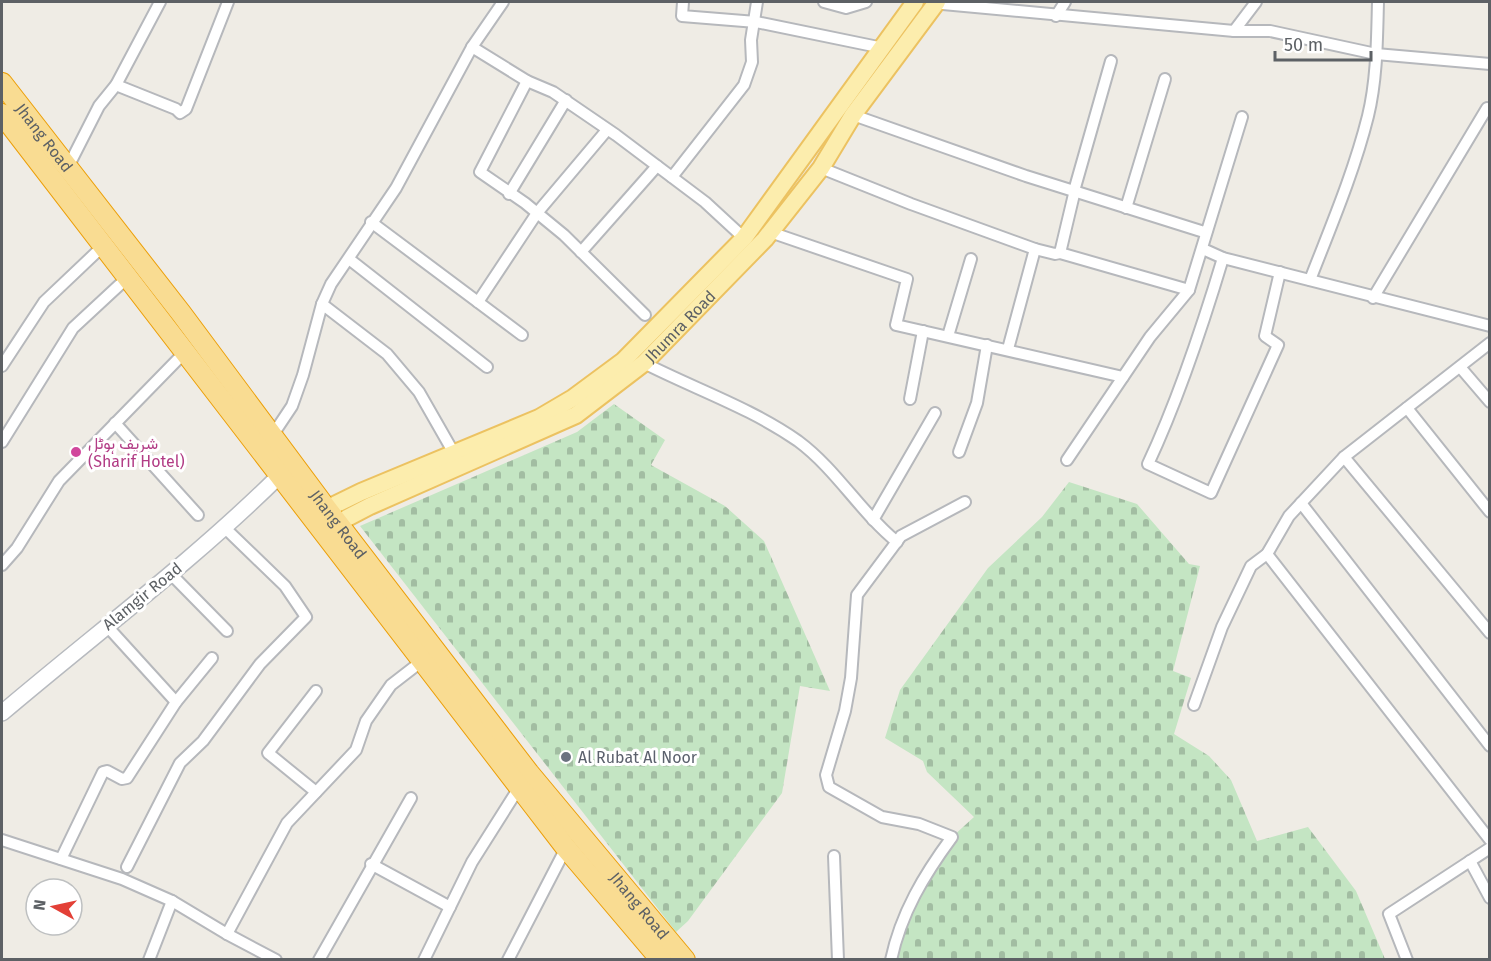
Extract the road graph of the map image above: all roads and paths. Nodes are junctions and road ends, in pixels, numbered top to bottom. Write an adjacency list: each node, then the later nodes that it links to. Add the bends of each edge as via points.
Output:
1 (160, 2): 24 (street)
2 (228, 2): 24 (street, via 186,109 180,113)
3 (503, 2): 16 (street)
4 (683, 2): 14 (street, via 682,16)
5 (757, 2): 14 (street)
6 (824, 2): 7 (street, via 846,8)
7 (866, 2)
8 (915, 2): 17 (main road, Jhumra Road)
9 (1065, 2): 13 (street)
10 (1256, 2): 15 (street)
11 (1378, 2): 18 (street)
12 (933, 3): 13 (street); 28 (main road, Jhumra Road)
13 (1056, 16): 15 (street)
14 (756, 22): 17 (street); 34 (street, via 751,40 752,62 744,85)
15 (1234, 31): 18 (street, via 1270,31)
16 (472, 47): 22 (street); 40 (street, via 396,188)
17 (883, 48): 43 (main road, Jhumra Road)
18 (1376, 54): 20 (street); 54 (street, via 1368,114 1344,192)
19 (1111, 61): 36 (street)
20 (1490, 64)
21 (1165, 79): 38 (street)
22 (527, 81): 25 (street); 37 (street, via 480,172)
23 (2, 83): 33 (highway, Jhang Road)
24 (116, 85): 33 (street, via 99,106)
25 (566, 100): 30 (street); 37 (street)
26 (1487, 108): 56 (street)
27 (2, 114): 35 (highway, Jhang Road)
28 (853, 115): 32 (main road, Jhumra Road); 36 (street)
29 (1242, 117): 41 (street)
30 (607, 130): 31 (street); 39 (street)
31 (657, 166): 34 (street); 47 (street)
32 (821, 168): 42 (main road, Jhumra Road); 45 (street)
33 (67, 169): 35 (street); 78 (highway, Jhang Road)
34 (672, 177): 43 (street)
35 (58, 187): 44 (highway, Jhang Road)
36 (1074, 191): 38 (street); 48 (street)
37 (509, 194): 39 (street)
38 (1126, 208): 41 (street)
39 (537, 213): 47 (street); 57 (street)
40 (371, 222): 51 (street); 57 (street)
41 (1207, 230): 46 (street)
42 (770, 232): 61 (street, via 907,279 896,325); 68 (main road, Jhumra Road)
43 (744, 238): 81 (main road, Jhumra Road, via 623,361 539,418)
44 (103, 246): 53 (highway, Jhang Road); 69 (street, via 44,302)
45 (1035, 249): 48 (street); 66 (street)
46 (1203, 249): 49 (street); 55 (street)
47 (581, 252): 59 (street)
48 (1060, 253): 55 (street)
49 (1224, 258): 52 (street); 52 (street, via 1187,368 1148,464 1210,493 1278,345 1265,336)
50 (971, 259): 63 (street)
51 (350, 260): 58 (street, via 331,284); 70 (street)
52 (1280, 272): 54 (street)
53 (128, 277): 67 (highway, Jhang Road); 79 (street, via 73,328)
54 (1310, 280): 56 (street)
55 (1189, 290): 72 (street, via 1150,337)
56 (1373, 298): 60 (street)
57 (478, 302): 62 (street)
58 (322, 304): 78 (street, via 296,395); 81 (street, via 387,354 419,392)
59 (645, 315)
60 (1490, 326)
61 (923, 331): 63 (street); 73 (street)
62 (522, 335)
63 (948, 336): 65 (street)
64 (1490, 343): 71 (street)
65 (987, 345): 66 (street); 80 (street, via 977,403)
66 (1008, 349): 72 (street)
67 (184, 353): 77 (street); 84 (highway, Jhang Road)
68 (644, 363): 89 (main road, Jhumra Road, via 576,415); 90 (street, via 751,413 798,441 831,469)
69 (2, 366)
70 (487, 367)
71 (1460, 367): 74 (street); 75 (street)
72 (1124, 377): 83 (street)
73 (910, 399)
74 (1490, 402)
75 (1407, 408): 82 (street); 87 (street)
76 (935, 413): 90 (street)
77 (115, 423): 88 (street); 94 (street, via 59,481)
78 (272, 436): 89 (highway, Jhang Road)
79 (2, 442)
80 (959, 452)
81 (455, 455): 89 (main road, Jhumra Road)
82 (1344, 457): 86 (street); 98 (street)
83 (1068, 460)
84 (280, 475): 89 (highway, Jhang Road); 91 (street, Alamgir Road)
85 (965, 502): 92 (street, via 901,536)
86 (1302, 503): 93 (street, via 1289,516); 105 (street)
87 (1490, 512)
88 (198, 515)
89 (325, 519): 100 (highway, Jhang Road); 118 (highway, Jhang Road, via 529,772)
90 (873, 520): 92 (street)
91 (226, 529): 95 (street, Alamgir Road); 117 (street, via 285,586 306,617 260,664 203,741 180,763)
92 (897, 542): 131 (street, via 857,595 851,678 826,775 829,787 882,817 919,824 952,837 902,919)
93 (1267, 554): 103 (street, via 1251,566 1222,627); 110 (street)
94 (2, 565)
95 (170, 573): 96 (street, Alamgir Road); 97 (street)
96 (106, 625): 102 (street); 104 (street, Alamgir Road)
97 (227, 631)
98 (1490, 633)
99 (212, 658): 102 (street)
100 (422, 661): 106 (highway, Jhang Road); 107 (street, via 391,685 366,721 356,750)
101 (316, 691): 107 (street, via 268,753)
102 (176, 702): 114 (street, via 127,778 103,772)
103 (1194, 705)
104 (2, 713)
105 (1490, 746)
106 (520, 786): 111 (highway, Jhang Road); 121 (street, via 472,862)
107 (316, 792): 122 (street, via 287,823)
108 (411, 798): 116 (street)
109 (2, 840): 114 (street)
110 (1490, 840)
111 (566, 848): 118 (highway, Jhang Road); 123 (street)
112 (1490, 848): 115 (street)
113 (834, 856): 130 (street)
114 (61, 859): 120 (street)
115 (1470, 861): 119 (street); 132 (street, via 1389,914)
116 (371, 864): 121 (street); 126 (street)
117 (127, 867)
118 (608, 882): 128 (highway, Jhang Road); 129 (highway, Jhang Road)
119 (1490, 898)
120 (172, 901): 122 (street); 124 (street)
121 (450, 907): 127 (street)
122 (227, 934): 125 (street)
123 (512, 958)
124 (149, 960)
125 (276, 960)
126 (319, 960)
127 (424, 960)
128 (661, 960)
129 (685, 960)
130 (838, 960)
131 (891, 960)
132 (1407, 960)

